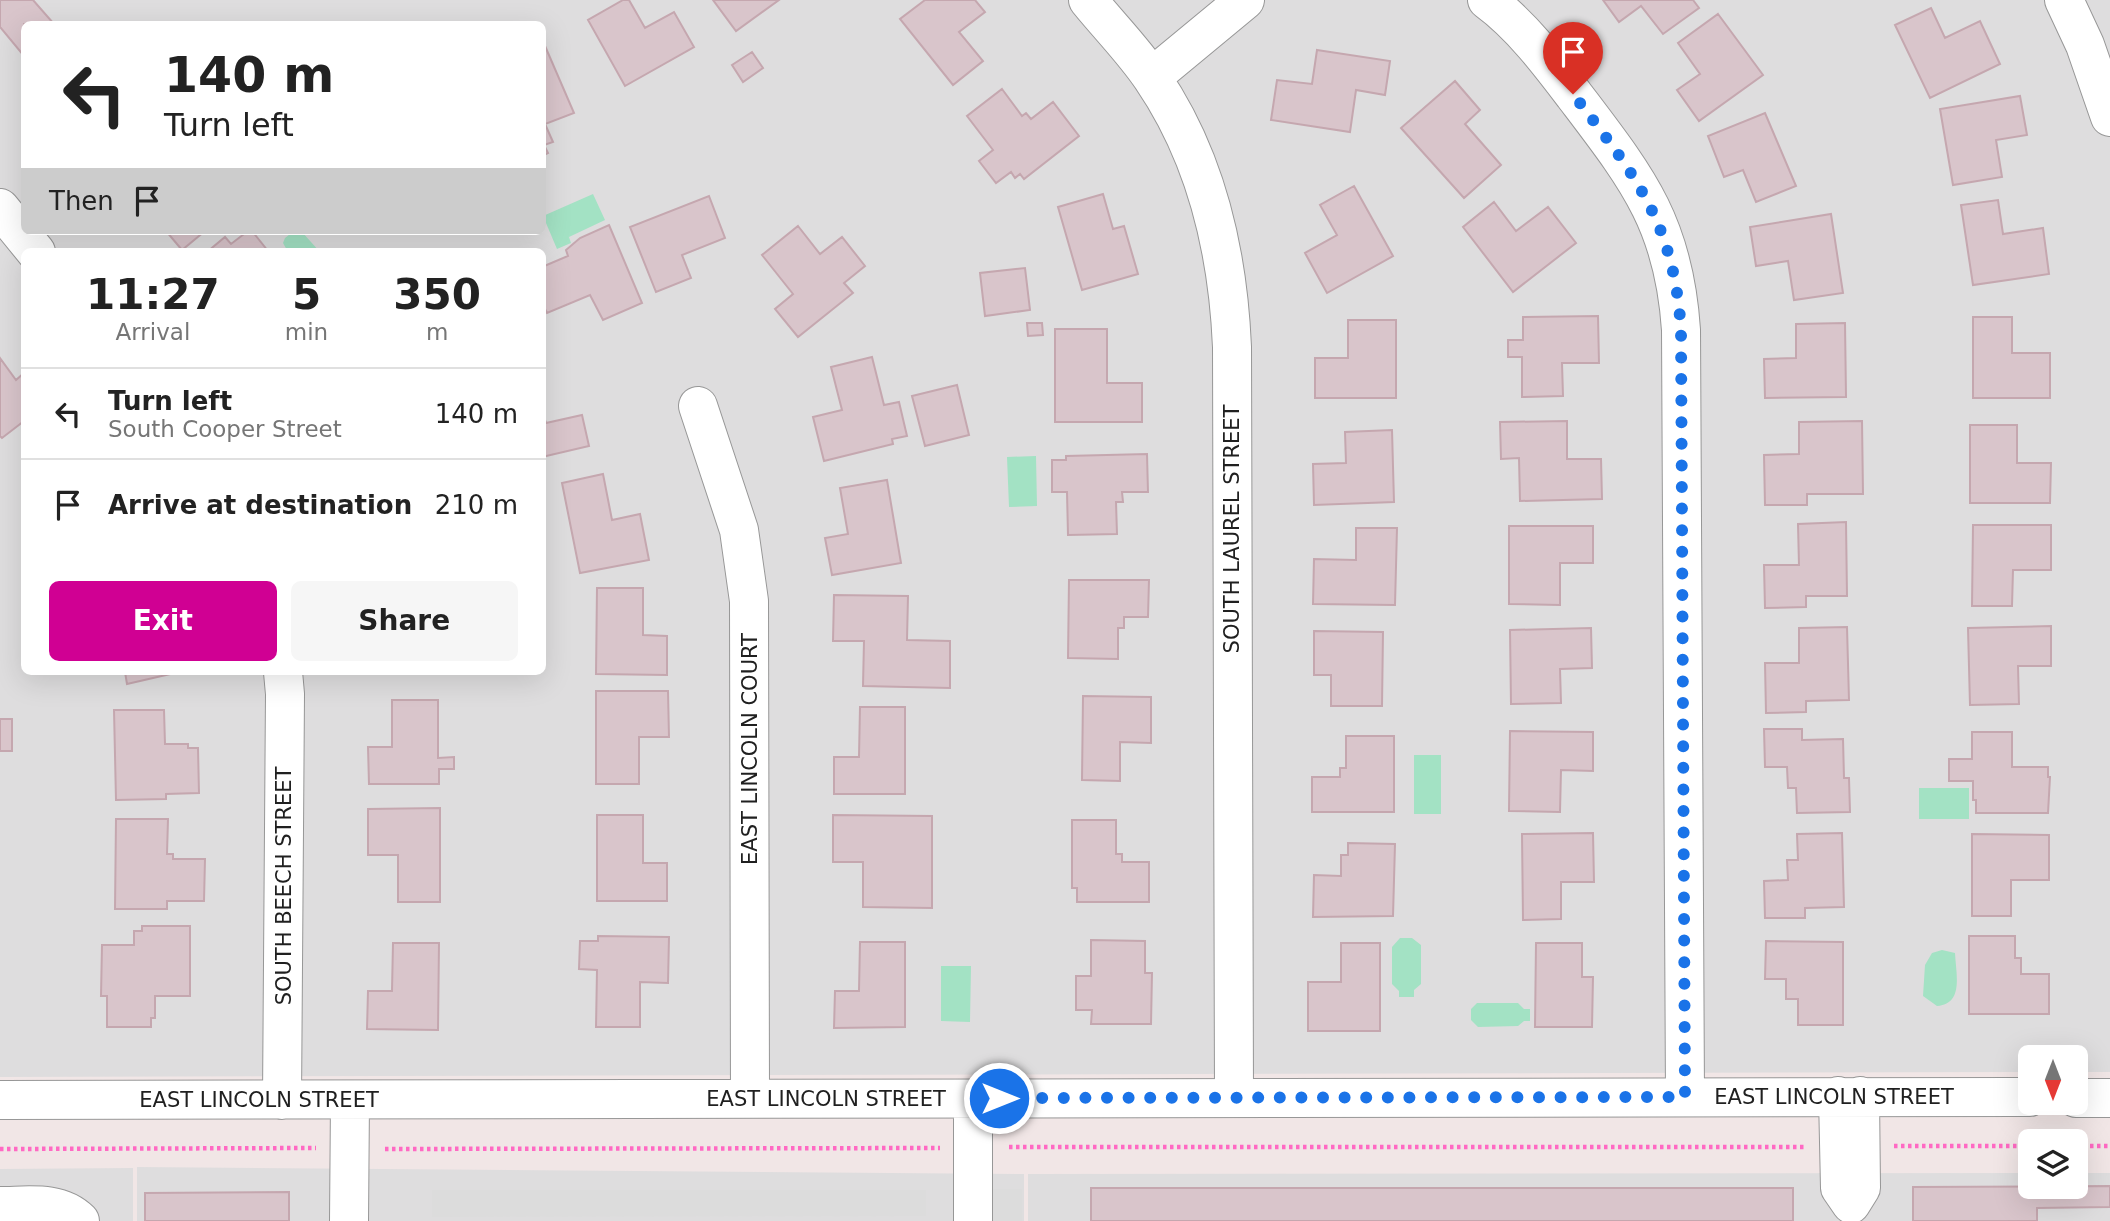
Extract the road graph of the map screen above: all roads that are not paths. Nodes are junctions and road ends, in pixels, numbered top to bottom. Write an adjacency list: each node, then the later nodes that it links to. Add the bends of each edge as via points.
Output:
1 (1088, 0): 5 (street, SOUTH LAUREL STREET)
2 (1245, 0): 5 (street)
3 (1488, 0): 13 (street, via 1559,75 1636,178 1665,239 1678,289 1682,344)
4 (2064, 0): 6 (street)
5 (1152, 77): 12 (street, SOUTH LAUREL STREET, via 1194,155 1208,197 1220,239 1230,311)
6 (2110, 117)
7 (0, 208): 8 (street)
8 (21, 234)
9 (698, 406): 18 (street, EAST LINCOLN COURT, via 739,530 749,601)
10 (283, 675): 20 (street, SOUTH BEECH STREET)
11 (1849, 1096): 13 (street, EAST LINCOLN STREET); 14 (street, EAST LINCOLN STREET); 23 (street, via 1861,1188)
12 (1234, 1097): 13 (street, EAST LINCOLN STREET); 15 (street, EAST LINCOLN STREET)
13 (1685, 1097)
14 (2018, 1097)
15 (973, 1098): 18 (street, EAST LINCOLN STREET); 26 (street)
16 (2088, 1098): 17 (street)
17 (2110, 1098)
18 (750, 1099): 21 (street, EAST LINCOLN STREET)
19 (0, 1100): 20 (street, EAST LINCOLN STREET)
20 (282, 1100): 21 (street, EAST LINCOLN STREET)
21 (350, 1100): 25 (street)
22 (0, 1206): 24 (street, via 60,1207)
23 (1851, 1212)
24 (80, 1221)
25 (349, 1221)
26 (973, 1221)

